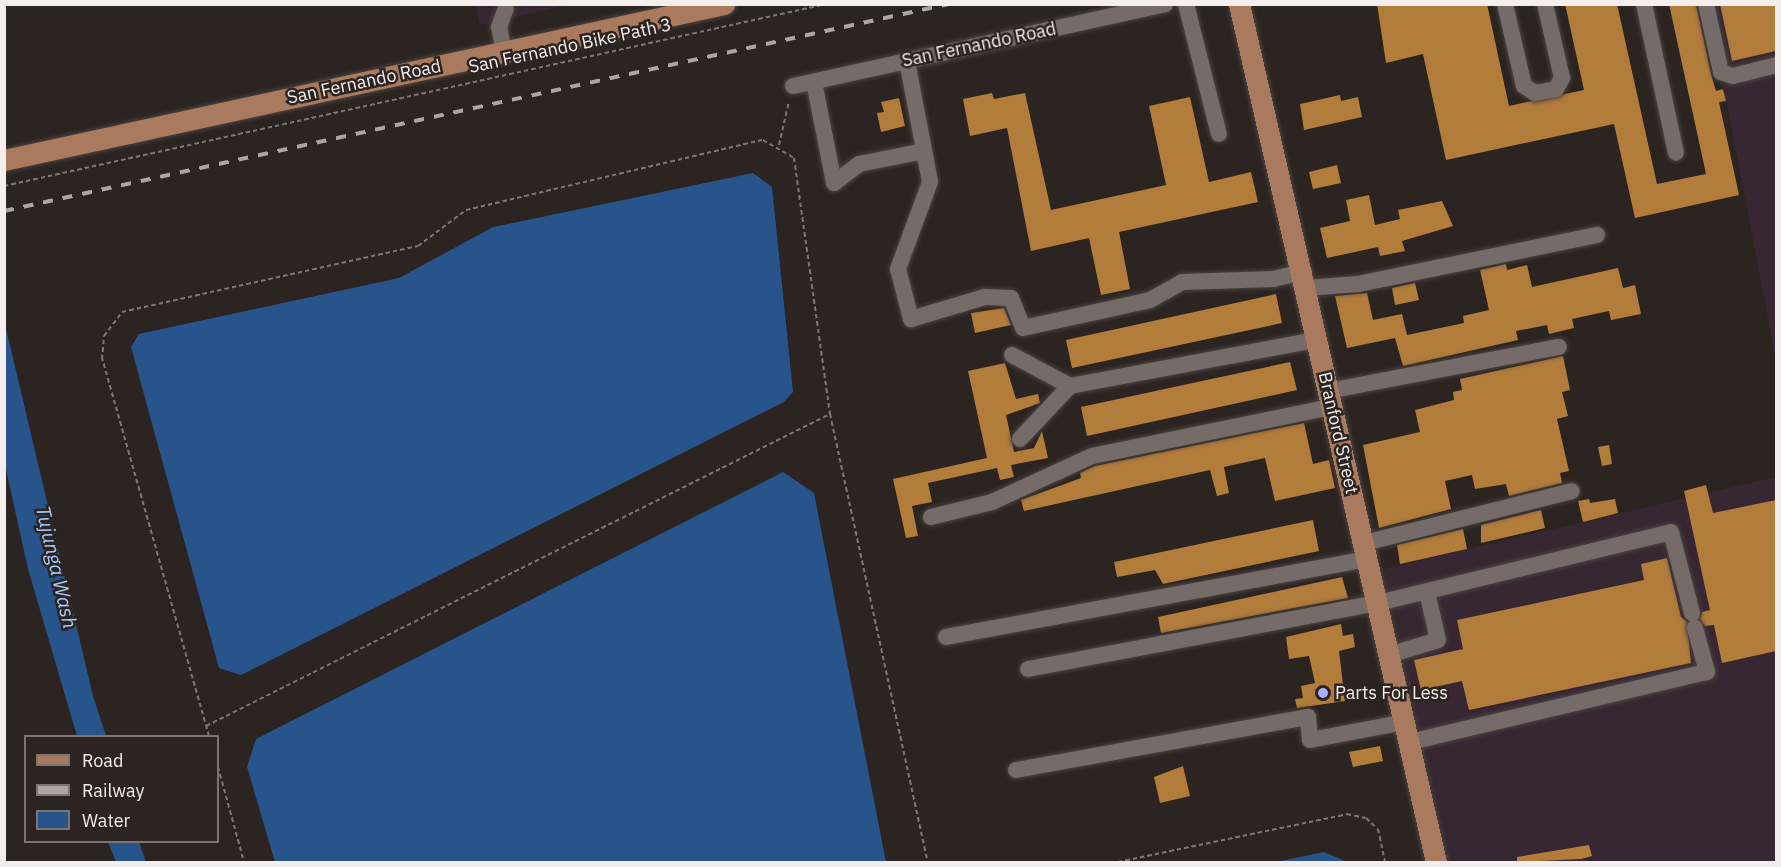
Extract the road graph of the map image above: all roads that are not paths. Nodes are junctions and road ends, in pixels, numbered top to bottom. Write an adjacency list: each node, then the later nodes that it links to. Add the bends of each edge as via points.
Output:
1 (724, 4): 10 (main road, San Fernando Road)
2 (1165, 4): 11 (street, San Fernando Road)
3 (1185, 4): 15 (street)
4 (1239, 4): 20 (main road, Branford Street)
5 (1505, 4): 6 (street, via 1524,86 1535,93 1556,89 1562,78)
6 (1545, 4)
7 (1644, 4): 17 (street)
8 (1706, 4): 12 (street, via 1721,72 1733,76)
9 (509, 6): 10 (street, via 499,27)
10 (504, 52): 18 (main road, San Fernando Road)
11 (907, 61): 13 (street, San Fernando Road); 16 (street)
12 (1776, 65)
13 (814, 82): 14 (street, San Fernando Road); 16 (street, via 834,183 859,164)
14 (793, 86)
15 (1219, 135)
16 (924, 151): 20 (street, via 930,182 898,268 911,320 985,297 1011,298 1023,328 1150,300 1182,282)
17 (1676, 153)
18 (4, 160)
19 (1597, 235): 20 (street, via 1358,284)
20 (1305, 280): 21 (main road, Branford Street)
21 (1315, 340): 24 (street); 25 (main road, Branford Street)
22 (1560, 347): 25 (street)
23 (1012, 355): 24 (street)
24 (1070, 386): 26 (street)
25 (1330, 399): 28 (street, via 1092,456 992,502); 29 (main road, Branford Street)
26 (1020, 439)
27 (1572, 490): 29 (street)
28 (931, 517)
29 (1365, 551): 31 (main road, Branford Street); 32 (street)
30 (1427, 592): 31 (street); 33 (street, via 1438,640); 35 (street, via 1671,532 1707,672)
31 (1378, 603): 33 (main road, Branford Street); 34 (street)
32 (946, 637)
33 (1389, 655): 35 (main road, Branford Street)
34 (1028, 669)
35 (1407, 732): 36 (street, via 1310,740 1308,717); 37 (main road, Branford Street)
36 (1016, 770)
37 (1436, 862)

